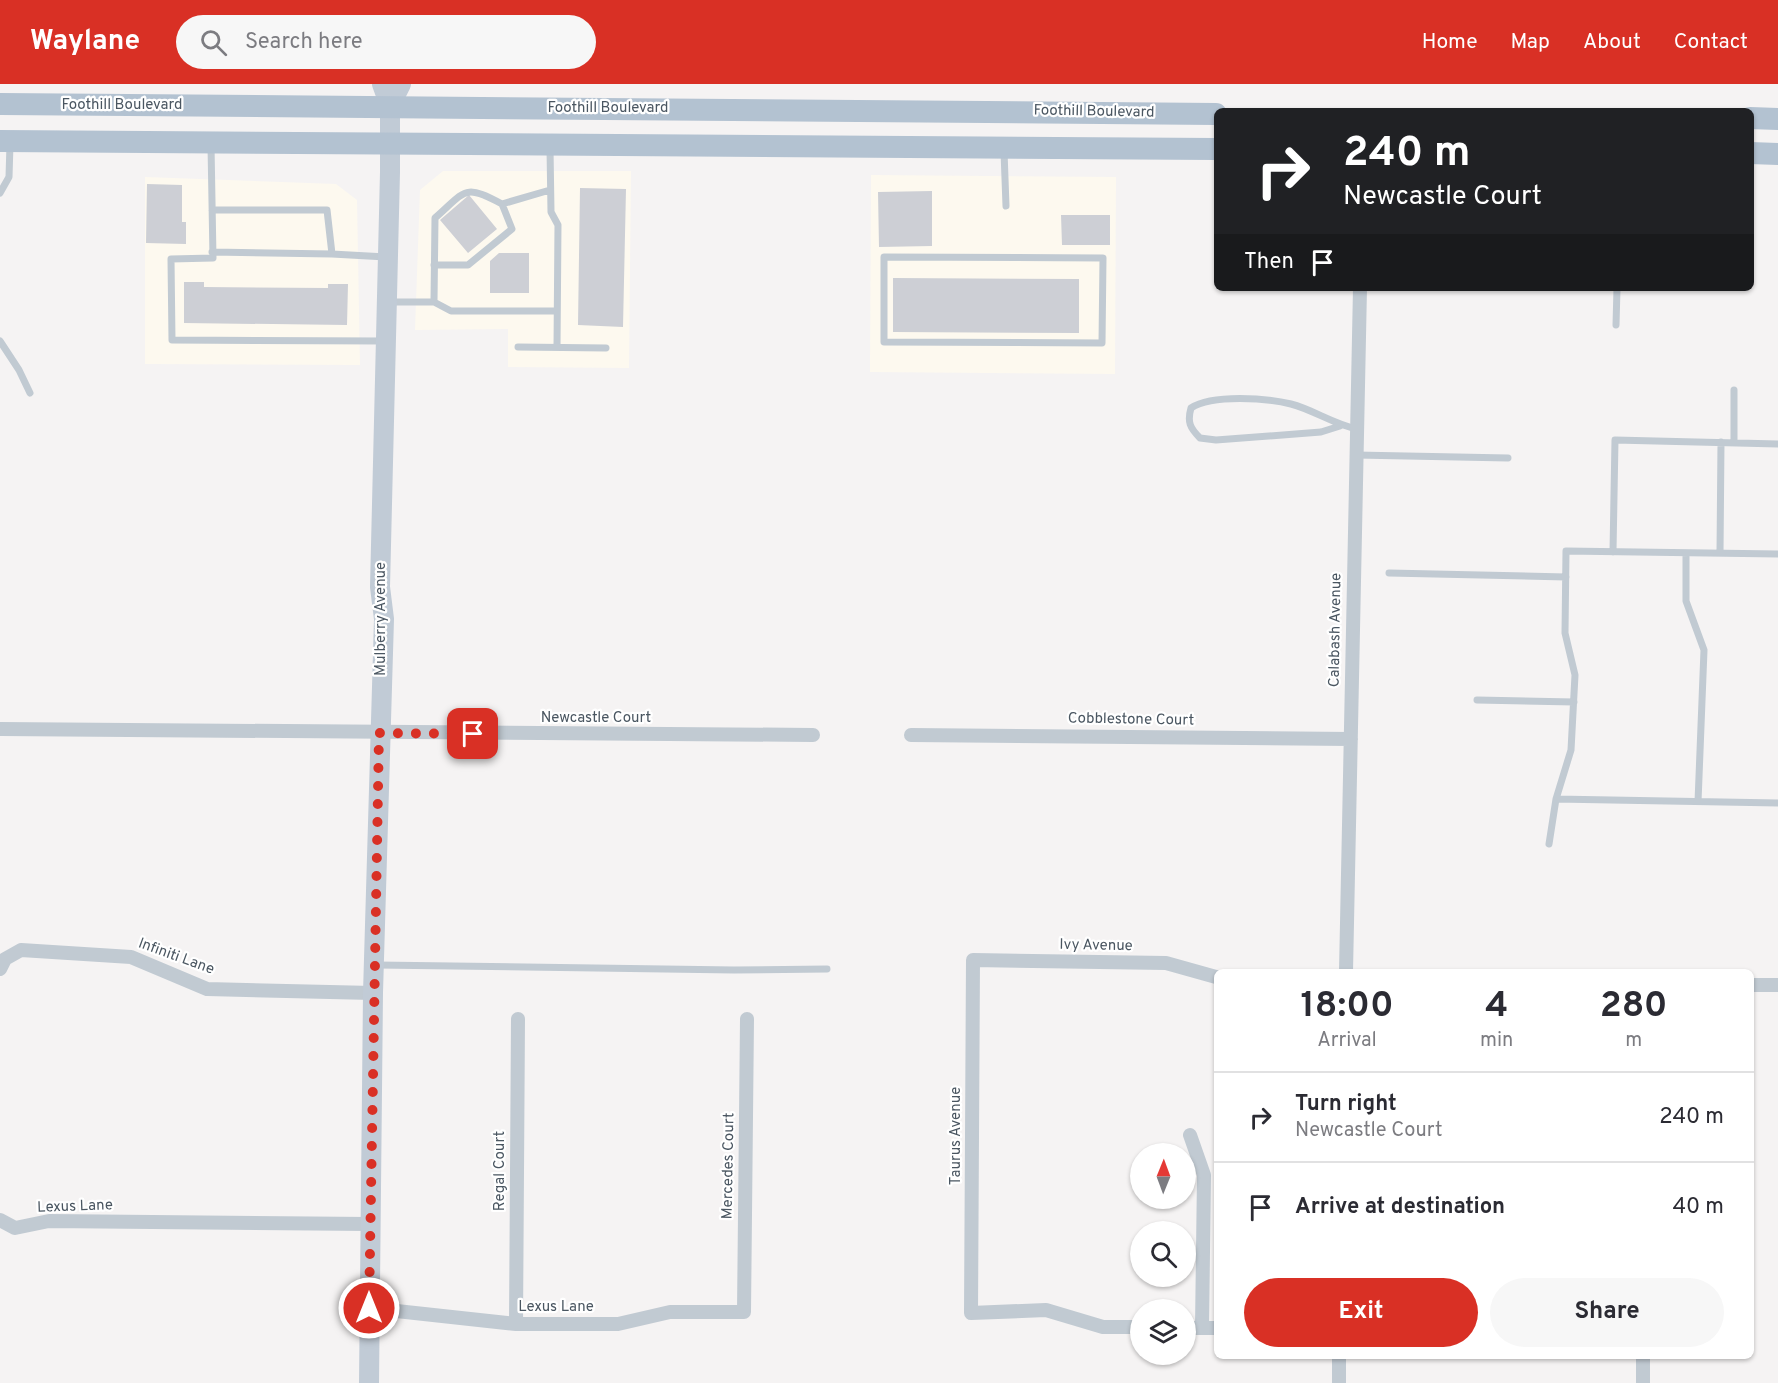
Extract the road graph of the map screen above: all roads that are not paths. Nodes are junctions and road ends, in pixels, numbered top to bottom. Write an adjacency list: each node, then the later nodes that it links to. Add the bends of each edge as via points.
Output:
1 (382, 84): 4 (street, Mulberry Avenue)
2 (401, 84): 4 (street, Mulberry Avenue)
3 (0, 104): 4 (main road, Foothill Boulevard)
4 (390, 106): 5 (main road, Foothill Boulevard); 10 (street, Mulberry Avenue)
5 (1214, 114)
6 (1754, 118): 7 (main road)
7 (1778, 119)
8 (5, 141): 9 (main road); 17 (lane, via 9,177)
9 (211, 142): 10 (main road); 20 (lane)
10 (391, 144): 11 (main road); 23 (street, Mulberry Avenue)
11 (550, 145): 12 (main road); 16 (lane)
12 (1004, 148): 13 (main road); 19 (lane)
13 (1214, 149)
14 (1754, 153): 15 (main road)
15 (1778, 154)
16 (550, 190): 18 (lane); 30 (lane, via 550,212 558,225)
17 (0, 193)
18 (502, 204): 25 (lane, via 512,230 468,265); 25 (lane, via 476,190 467,191 435,218)
19 (1006, 206)
20 (212, 210): 21 (lane); 22 (lane, via 327,210)
21 (213, 252): 22 (lane); 33 (lane, via 213,258 171,259 172,340)
22 (332, 254): 23 (lane)
23 (389, 257): 28 (street, Mulberry Avenue)
24 (956, 257): 24 (lane, via 885,257 884,342 1102,343 1102,258)
25 (434, 265): 29 (lane)
26 (1359, 291): 40 (street, Calabash Avenue)
27 (1617, 291): 31 (lane)
28 (388, 302): 29 (lane); 33 (street, Mulberry Avenue)
29 (434, 302): 30 (lane, via 451,311)
30 (557, 311): 35 (lane)
31 (1616, 325)
32 (0, 341): 38 (lane)
33 (388, 341): 55 (street, Mulberry Avenue)
34 (518, 347): 35 (lane)
35 (557, 347): 36 (lane)
36 (606, 348)
37 (1734, 390): 42 (lane)
38 (30, 393)
39 (1340, 426): 39 (lane, via 1291,404 1233,399 1200,402 1191,408 1188,419 1200,438 1216,440 1321,432); 40 (lane)
40 (1357, 429): 44 (street, Calabash Avenue)
41 (1721, 442): 42 (lane); 46 (lane, via 1615,440); 48 (lane)
42 (1734, 443): 43 (lane)
43 (1778, 444)
44 (1356, 455): 45 (lane); 58 (street, Calabash Avenue)
45 (1508, 458)
46 (1613, 552): 47 (lane); 51 (lane, via 1566,551)
47 (1686, 553): 48 (lane); 60 (lane, via 1686,601 1704,650)
48 (1720, 554): 49 (lane)
49 (1778, 554)
50 (1389, 573): 51 (lane)
51 (1566, 577): 53 (lane, via 1565,633 1575,675)
52 (1477, 700): 53 (lane)
53 (1574, 702): 59 (lane, via 1571,750)
54 (0, 729): 55 (street, Newcastle Court)
55 (379, 733): 56 (street, Newcastle Court); 65 (street, Mulberry Avenue)
56 (813, 735)
57 (911, 735): 58 (street, Cobblestone Court)
58 (1351, 739): 67 (street, Calabash Avenue)
59 (1556, 799): 60 (lane); 62 (lane)
60 (1698, 802): 61 (lane)
61 (1778, 803)
62 (1549, 844)
63 (973, 960): 68 (street, Ivy Avenue, via 1166,963); 80 (street, Taurus Avenue, via 971,1313 1046,1310 1103,1327)
64 (3, 964): 71 (street, Infiniti Lane, via 21,950 131,957 207,989)
65 (374, 965): 66 (lane); 71 (street, Mulberry Avenue)
66 (827, 969)
67 (1346, 969)
68 (1214, 976)
69 (1754, 985): 70 (street)
70 (1778, 986)
71 (373, 993): 76 (street, Mulberry Avenue)
72 (518, 1019): 79 (street, Regal Court)
73 (747, 1019): 78 (street, Mercedes Court)
74 (1191, 1135): 82 (street, via 1204,1175)
75 (0, 1220): 76 (street, Lexus Lane, via 15,1228 49,1221)
76 (369, 1224): 77 (street, Mulberry Avenue)
77 (369, 1308): 79 (street, Lexus Lane); 86 (street, Mulberry Avenue)
78 (744, 1312): 79 (street, Lexus Lane, via 670,1312 618,1324)
79 (516, 1324)
80 (1130, 1328)
81 (1196, 1328): 82 (street)
82 (1202, 1328): 83 (street)
83 (1214, 1328)
84 (1340, 1359): 87 (street)
85 (1643, 1359): 88 (street)
86 (369, 1383)
87 (1339, 1383)
88 (1643, 1383)

